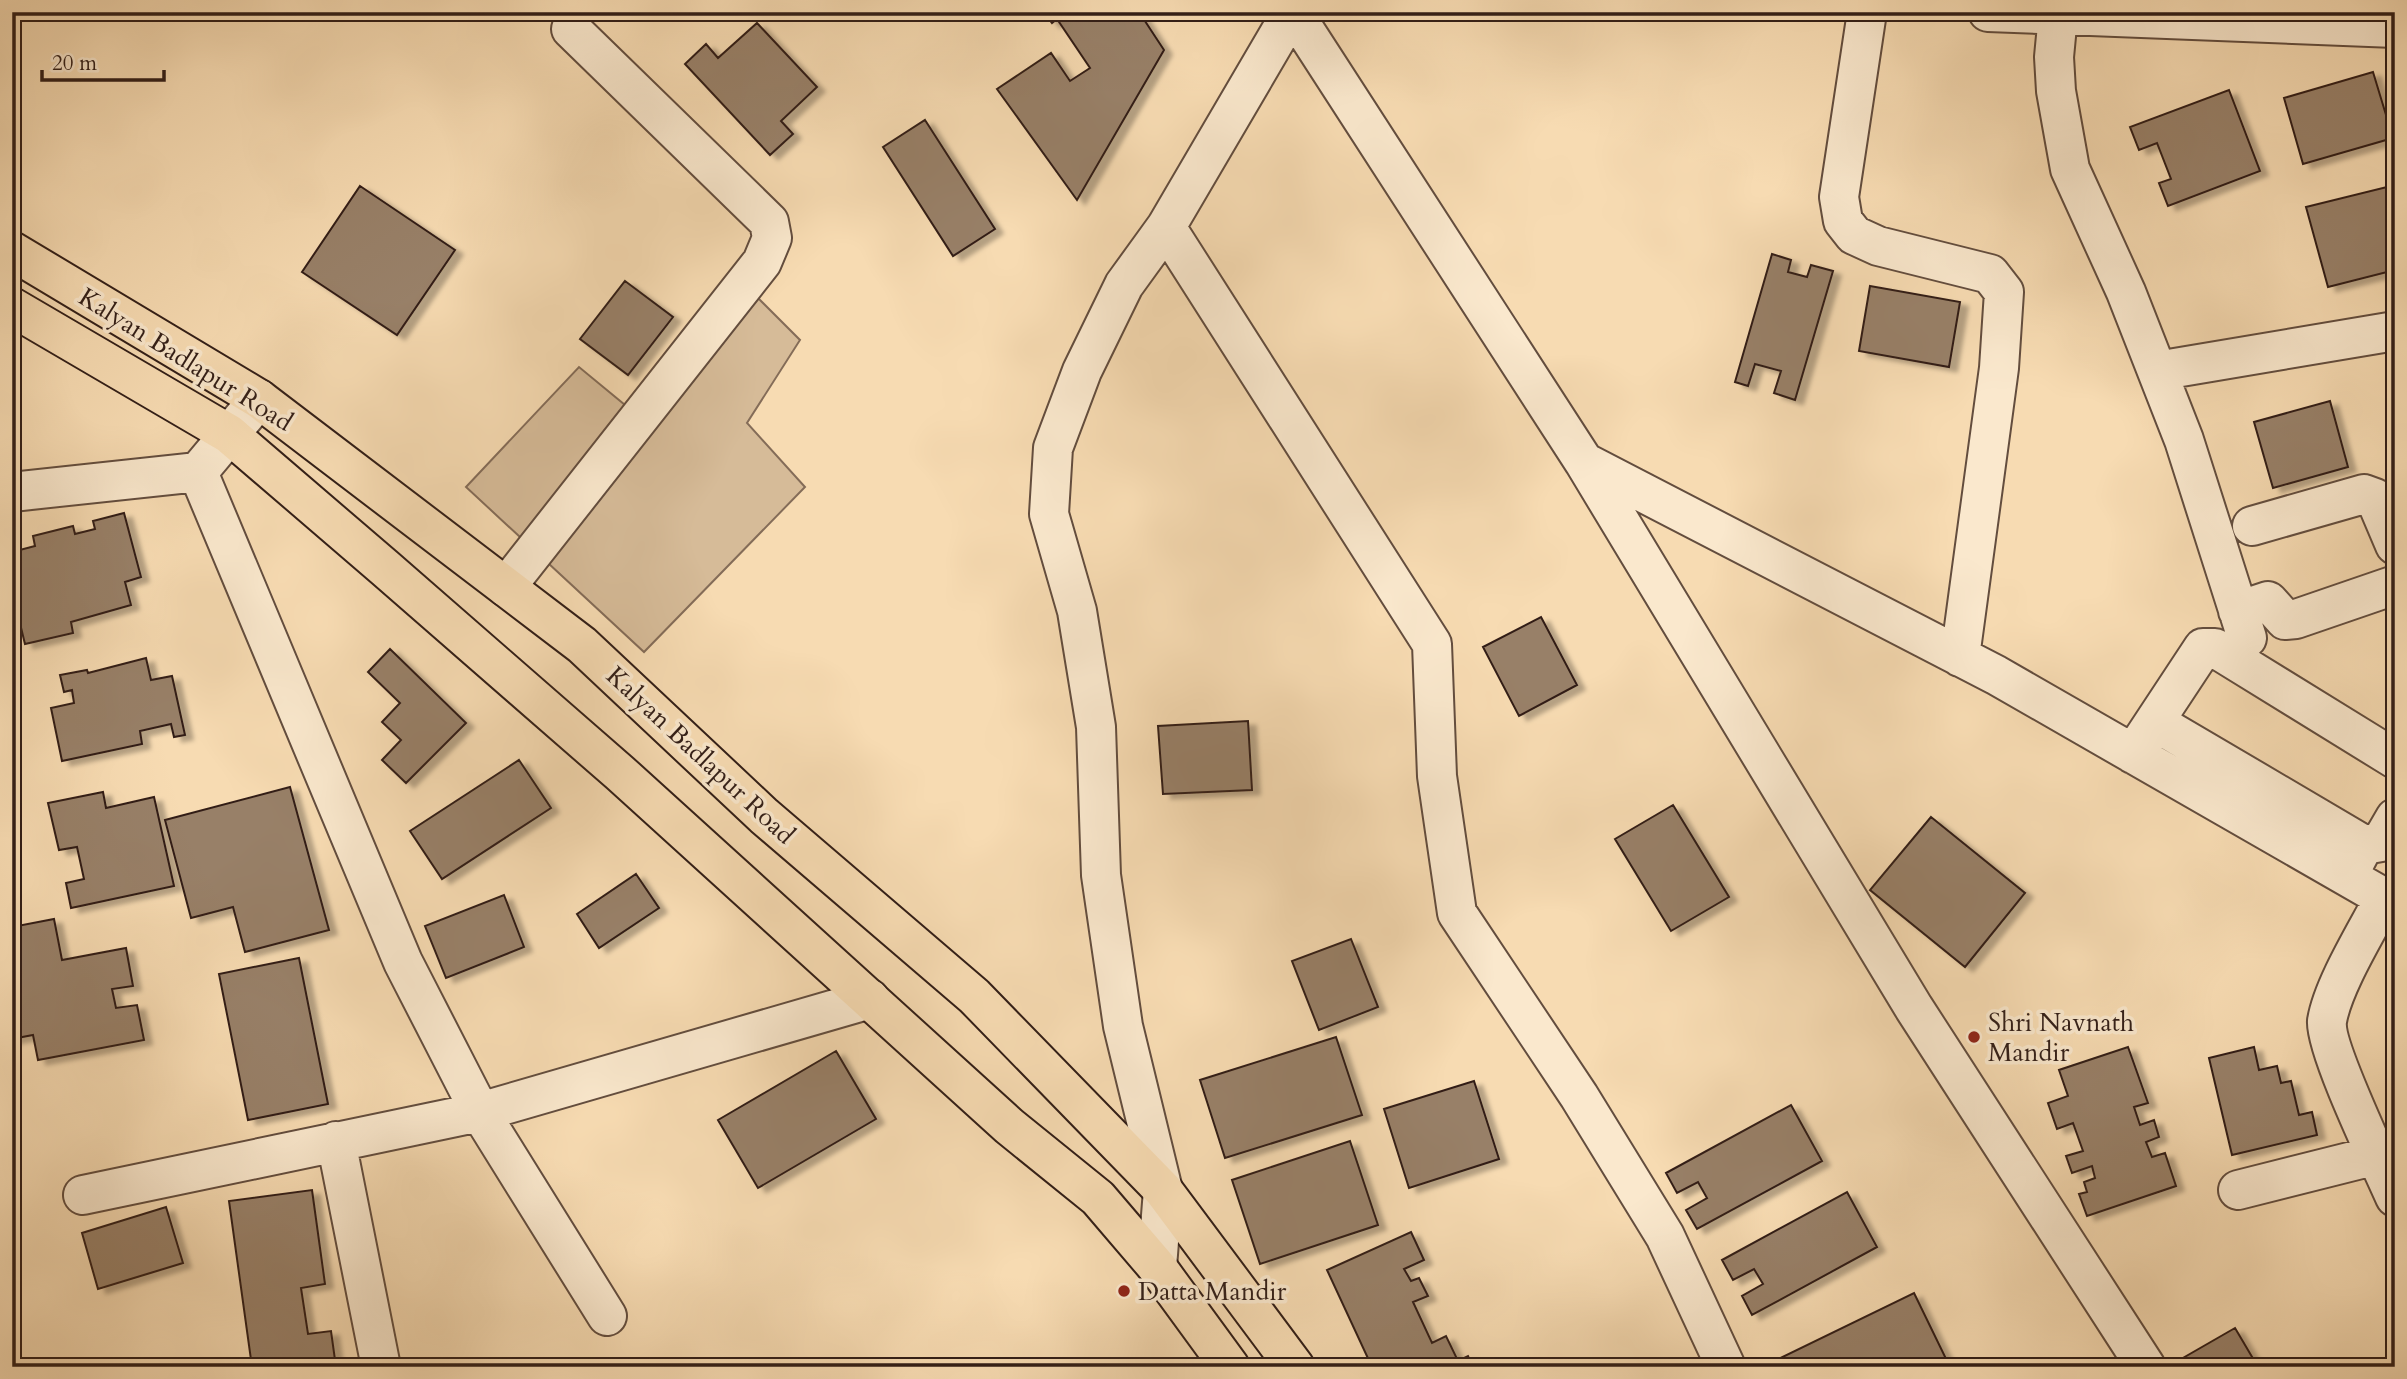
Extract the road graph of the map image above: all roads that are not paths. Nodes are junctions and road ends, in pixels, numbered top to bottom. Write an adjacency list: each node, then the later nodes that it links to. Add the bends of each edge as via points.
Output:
1 (1292, 12): 7 (street); 16 (street)
2 (1867, 12): 23 (street, via 1839,197 1843,221 1854,235 1878,246 1990,274 2004,292 1999,368)
3 (1988, 12): 4 (street)
4 (2058, 15): 5 (street); 13 (street, via 2053,57 2070,169)
5 (2395, 28)
6 (571, 29): 22 (street, via 769,222 772,238 762,262)
7 (1166, 227): 35 (street, via 1124,285 1082,371 1053,448 1049,514 1077,611 1096,727 1101,875 1123,1026); 44 (street, via 1432,644 1437,776 1457,912 1665,1236)
8 (12, 251): 9 (main road, Kalyan Badlapur Road)
9 (80, 292): 11 (main road); 14 (main road, Kalyan Badlapur Road)
10 (12, 307): 11 (main road)
11 (52, 330): 15 (main road)
12 (2395, 331): 13 (street)
13 (2157, 371): 21 (street, via 2243,625 2268,601 2286,620 2296,619)
14 (259, 399): 15 (street); 22 (main road, Kalyan Badlapur Road)
15 (229, 434): 17 (street); 31 (main road, via 620,773)
16 (1584, 462): 23 (street); 45 (street, via 1914,1008)
17 (198, 472): 18 (street); 32 (street, via 403,961)
18 (12, 492)
19 (2252, 526): 20 (street, via 2364,494 2375,498)
20 (2395, 545)
21 (2395, 586)
22 (506, 587): 35 (main road, Kalyan Badlapur Road, via 582,645 764,816 974,996)
23 (1960, 657): 25 (street)
24 (2155, 722): 25 (street); 26 (street, via 2203,648 2214,648); 27 (street)
25 (2133, 754): 27 (street)
26 (2395, 759)
27 (2255, 802): 29 (street)
28 (2395, 818): 29 (street, via 2381,842)
29 (2357, 860): 30 (street)
30 (2389, 901): 34 (street, via 2333,1000 2327,1023 2332,1051)
31 (870, 999): 32 (street); 39 (main road, via 1009,1126 1098,1198)
32 (480, 1112): 33 (street); 40 (street)
33 (336, 1141): 37 (street); 41 (street)
34 (2377, 1155): 36 (street); 38 (street)
35 (1163, 1190): 39 (street); 43 (main road, Kalyan Badlapur Road)
36 (2238, 1190)
37 (83, 1195)
38 (2395, 1197)
39 (1157, 1267): 42 (main road)
40 (607, 1315)
41 (381, 1367)
42 (1230, 1367)
43 (1295, 1367)
44 (1726, 1367)
45 (2146, 1367)

